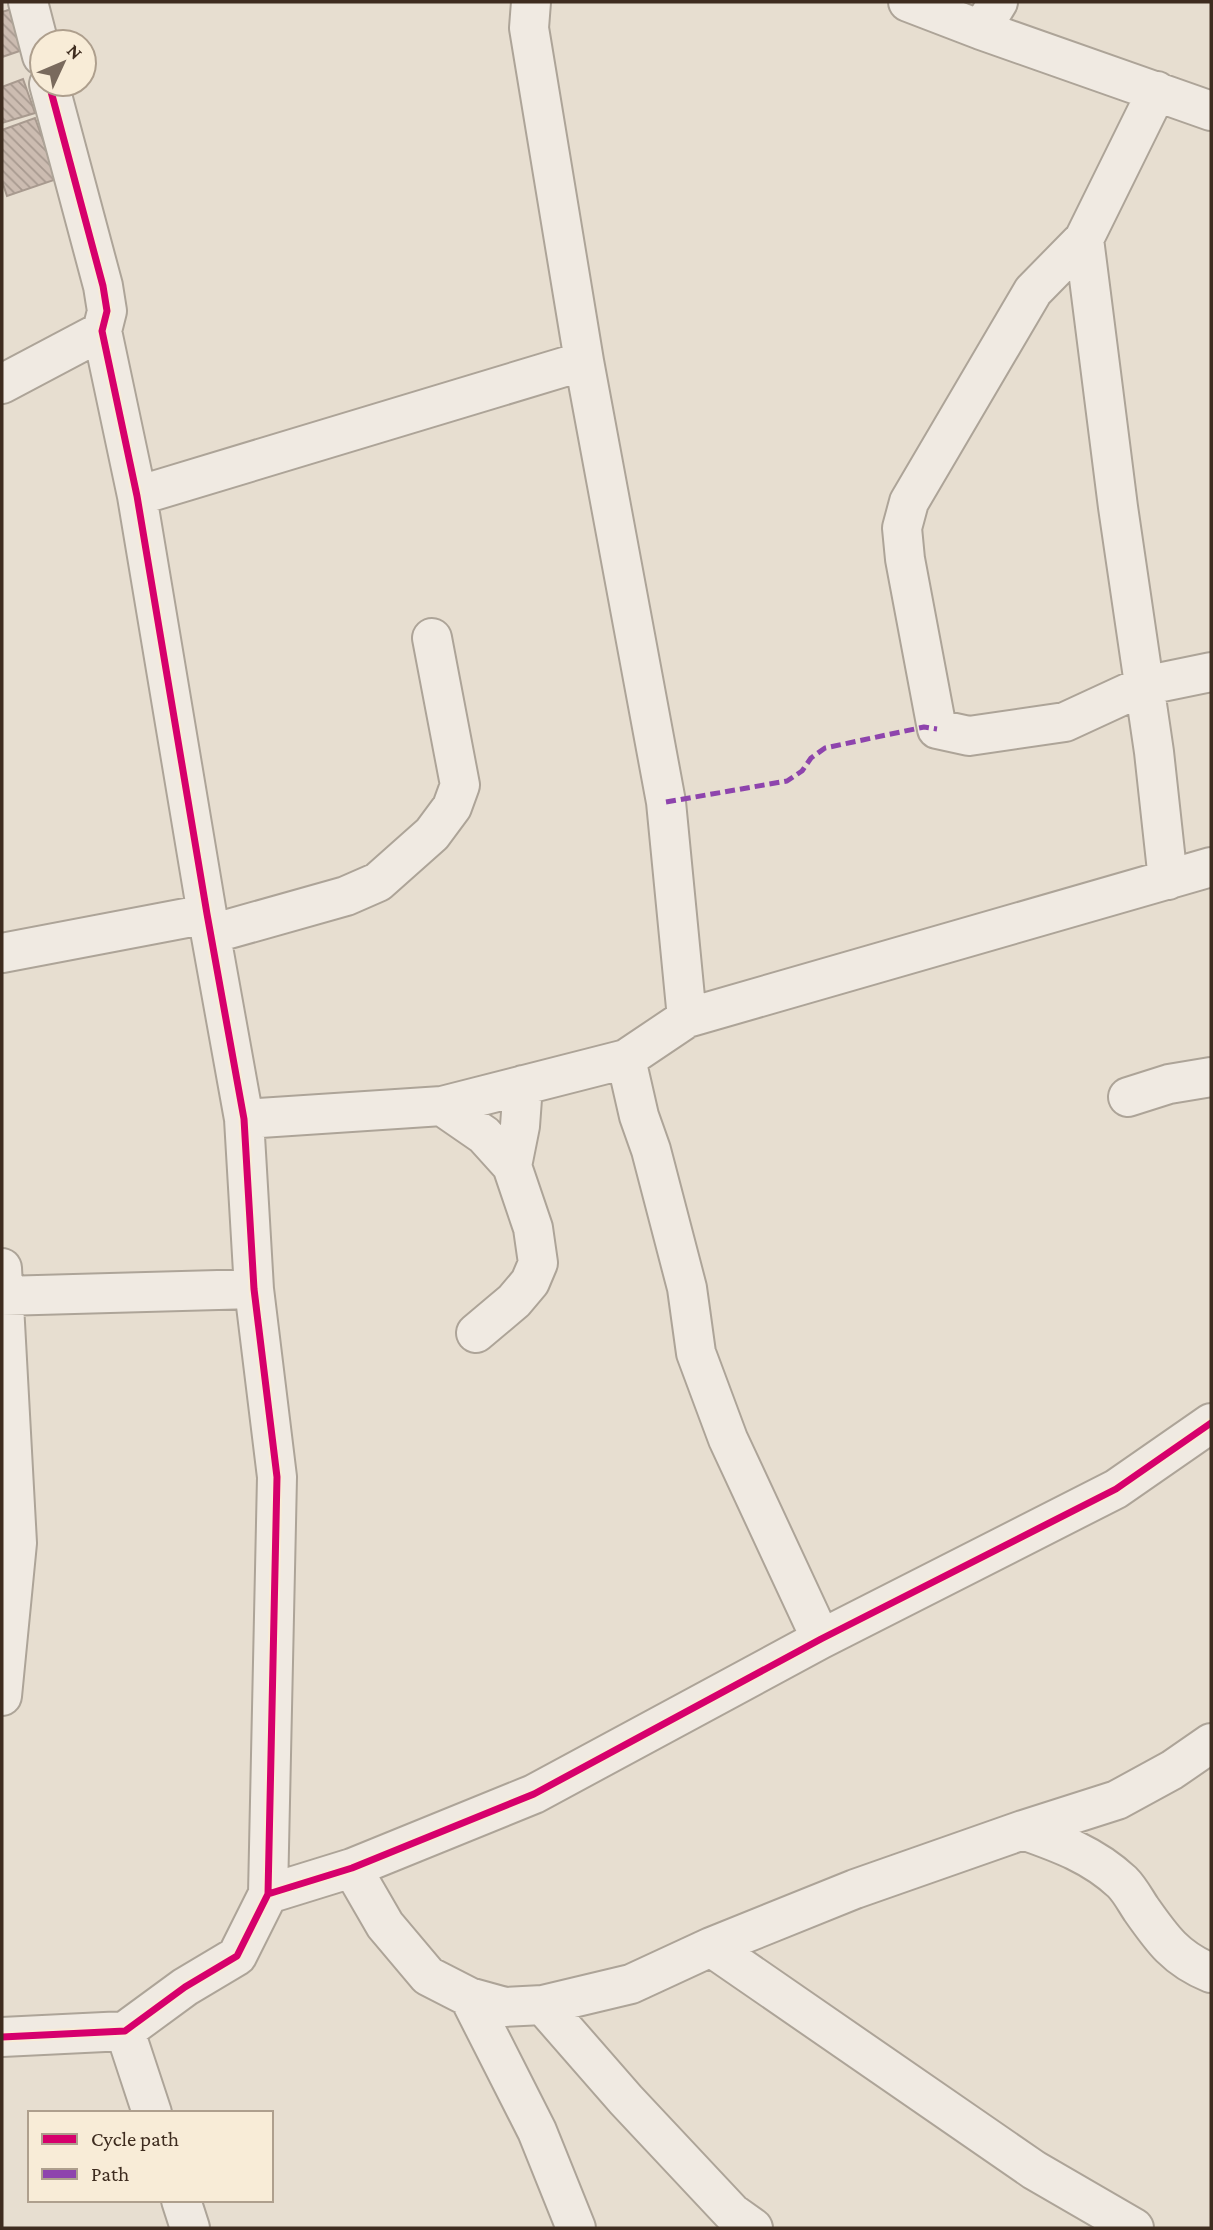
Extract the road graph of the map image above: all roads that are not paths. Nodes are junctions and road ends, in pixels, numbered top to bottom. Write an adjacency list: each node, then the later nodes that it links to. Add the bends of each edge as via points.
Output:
1 (19, 2): 5 (street)
2 (28, 2): 7 (street)
3 (531, 2): 13 (street, via 529,29)
4 (908, 2): 6 (street)
5 (2, 8)
6 (989, 16): 8 (street)
7 (35, 28)
8 (1157, 91): 10 (street); 11 (street)
9 (53, 98): 12 (street, via 103,286 107,311)
10 (1210, 109)
11 (1084, 239): 18 (street); 18 (street, via 1033,291 909,502 902,528 905,559 937,729 969,736 1065,722)
12 (102, 331): 14 (street); 15 (street)
13 (584, 361): 15 (street); 23 (street, via 666,802)
14 (2, 384)
15 (137, 496): 21 (street)
16 (432, 638): 21 (street, via 460,785 452,807 432,834 378,882 346,896)
17 (1211, 672): 18 (street)
18 (1143, 686): 20 (street)
19 (1211, 867): 20 (street)
20 (1168, 880): 23 (street)
21 (209, 924): 22 (street); 29 (street)
22 (2, 953)
23 (687, 1018): 24 (street)
24 (626, 1059): 26 (street); 35 (street, via 687,1288 696,1353 728,1439)
25 (1211, 1077): 27 (street)
26 (523, 1085): 28 (street); 30 (street)
27 (1128, 1097)
28 (442, 1106): 29 (street); 30 (street, via 484,1135)
29 (244, 1119): 32 (street)
30 (512, 1166): 33 (street, via 533,1228 538,1263 514,1301)
31 (3, 1287): 32 (street); 36 (street, via 17,1543)
32 (254, 1289): 40 (street, via 277,1477)
33 (476, 1333)
34 (1211, 1423): 35 (street, via 1116,1489)
35 (821, 1639): 39 (street, via 534,1794)
36 (2, 1696)
37 (1211, 1743): 38 (street, via 1117,1800)
38 (1023, 1830): 41 (street, via 855,1889); 42 (street, via 1068,1845 1098,1862 1125,1885 1161,1937 1189,1964)
39 (352, 1868): 40 (street); 43 (street, via 385,1925 428,1976)
40 (268, 1894): 45 (street, via 237,1956)
41 (711, 1947): 44 (street, via 631,1984); 52 (street, via 1034,2170)
42 (1211, 1973)
43 (469, 1997): 44 (street, via 505,2007); 50 (street, via 537,2131)
44 (543, 2004): 51 (street, via 626,2100 732,2213)
45 (125, 2031): 46 (street); 47 (street)
46 (2, 2037)
47 (151, 2111)
48 (182, 2202): 49 (street)
49 (190, 2228)
50 (576, 2228)
51 (753, 2228)
52 (1134, 2228)

